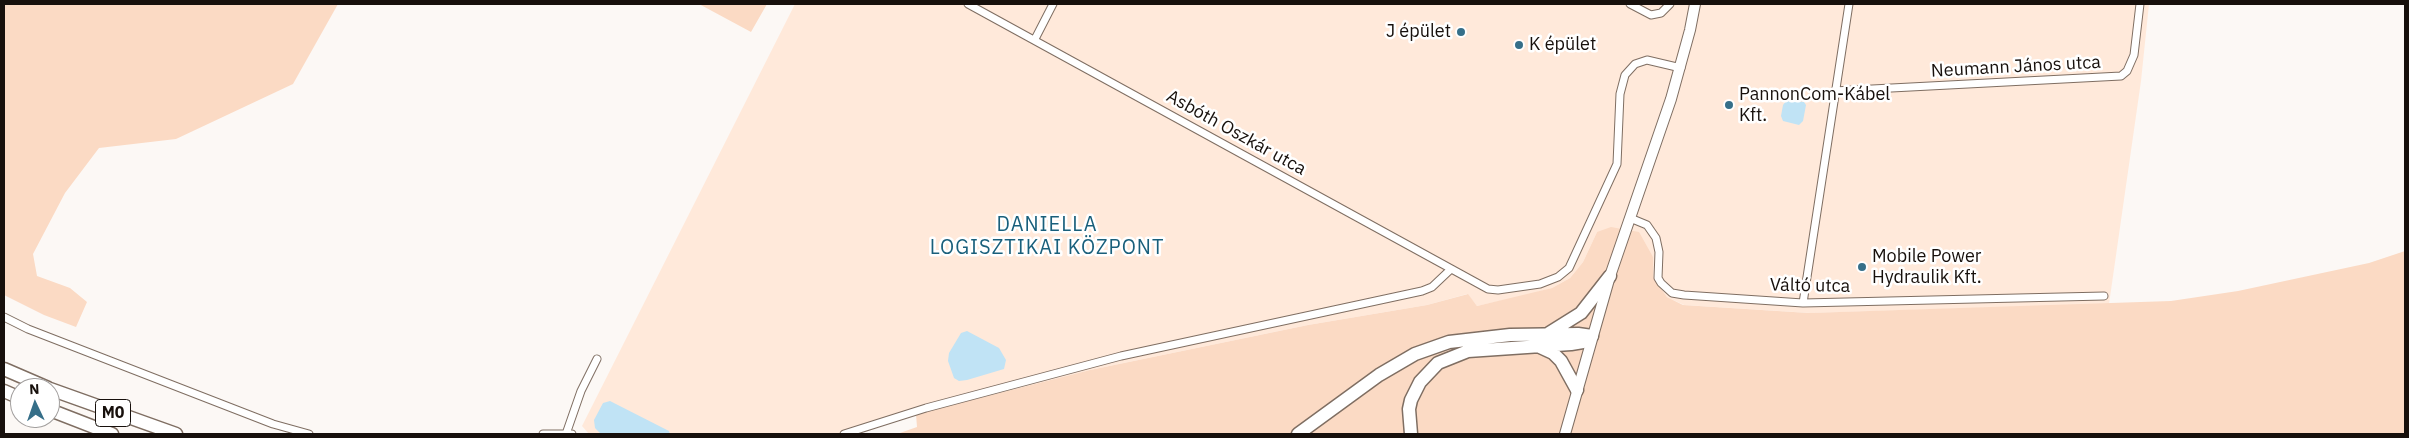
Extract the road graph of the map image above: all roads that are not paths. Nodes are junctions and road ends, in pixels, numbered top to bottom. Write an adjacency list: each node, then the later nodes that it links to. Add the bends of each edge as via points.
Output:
1 (968, 4): 8 (street, Asbóth Oszkár utca)
2 (1053, 4): 8 (street)
3 (1630, 4): 4 (street, via 1651,15 1661,13)
4 (1670, 4)
5 (1695, 4): 9 (main road)
6 (1849, 4): 10 (street)
7 (2140, 4): 10 (street, Neumann János utca, via 2134,55 2121,76)
8 (1035, 39): 12 (street, Asbóth Oszkár utca)
9 (1681, 68): 11 (main road); 12 (street, Asbóth Oszkár utca, via 1647,60 1634,64 1625,75 1620,94 1617,164 1569,268 1558,278 1540,284 1488,290)
10 (1834, 91): 15 (street)
11 (1630, 218): 13 (main road); 15 (street, Váltó utca, via 1653,231 1659,252 1658,278 1672,293)
12 (1451, 269): 31 (street, via 1432,287 1422,291 1112,358 926,408)
13 (1610, 276): 17 (highway, via 1582,313); 18 (main road)
14 (2104, 296): 15 (street, Váltó utca)
15 (1803, 302)
16 (4, 317): 28 (street, via 273,424)
17 (1546, 335): 18 (highway); 32 (highway, via 1469,338 1429,348 1379,375)
18 (1592, 336): 19 (highway, via 1583,342); 23 (main road)
19 (1538, 346): 23 (highway, via 1561,361); 33 (highway, via 1468,351 1438,363 1420,382 1411,400)
20 (598, 359): 30 (street, via 581,391)
21 (4, 369): 22 (highway, M0)
22 (25, 378)
23 (1576, 390): 34 (main road)
24 (60, 392): 27 (highway, M0)
25 (60, 414): 26 (highway, M0)
26 (112, 434)
27 (176, 434)
28 (309, 434)
29 (544, 434): 30 (street)
30 (568, 434)
31 (844, 434)
32 (1298, 434)
33 (1411, 434)
34 (1566, 434)

